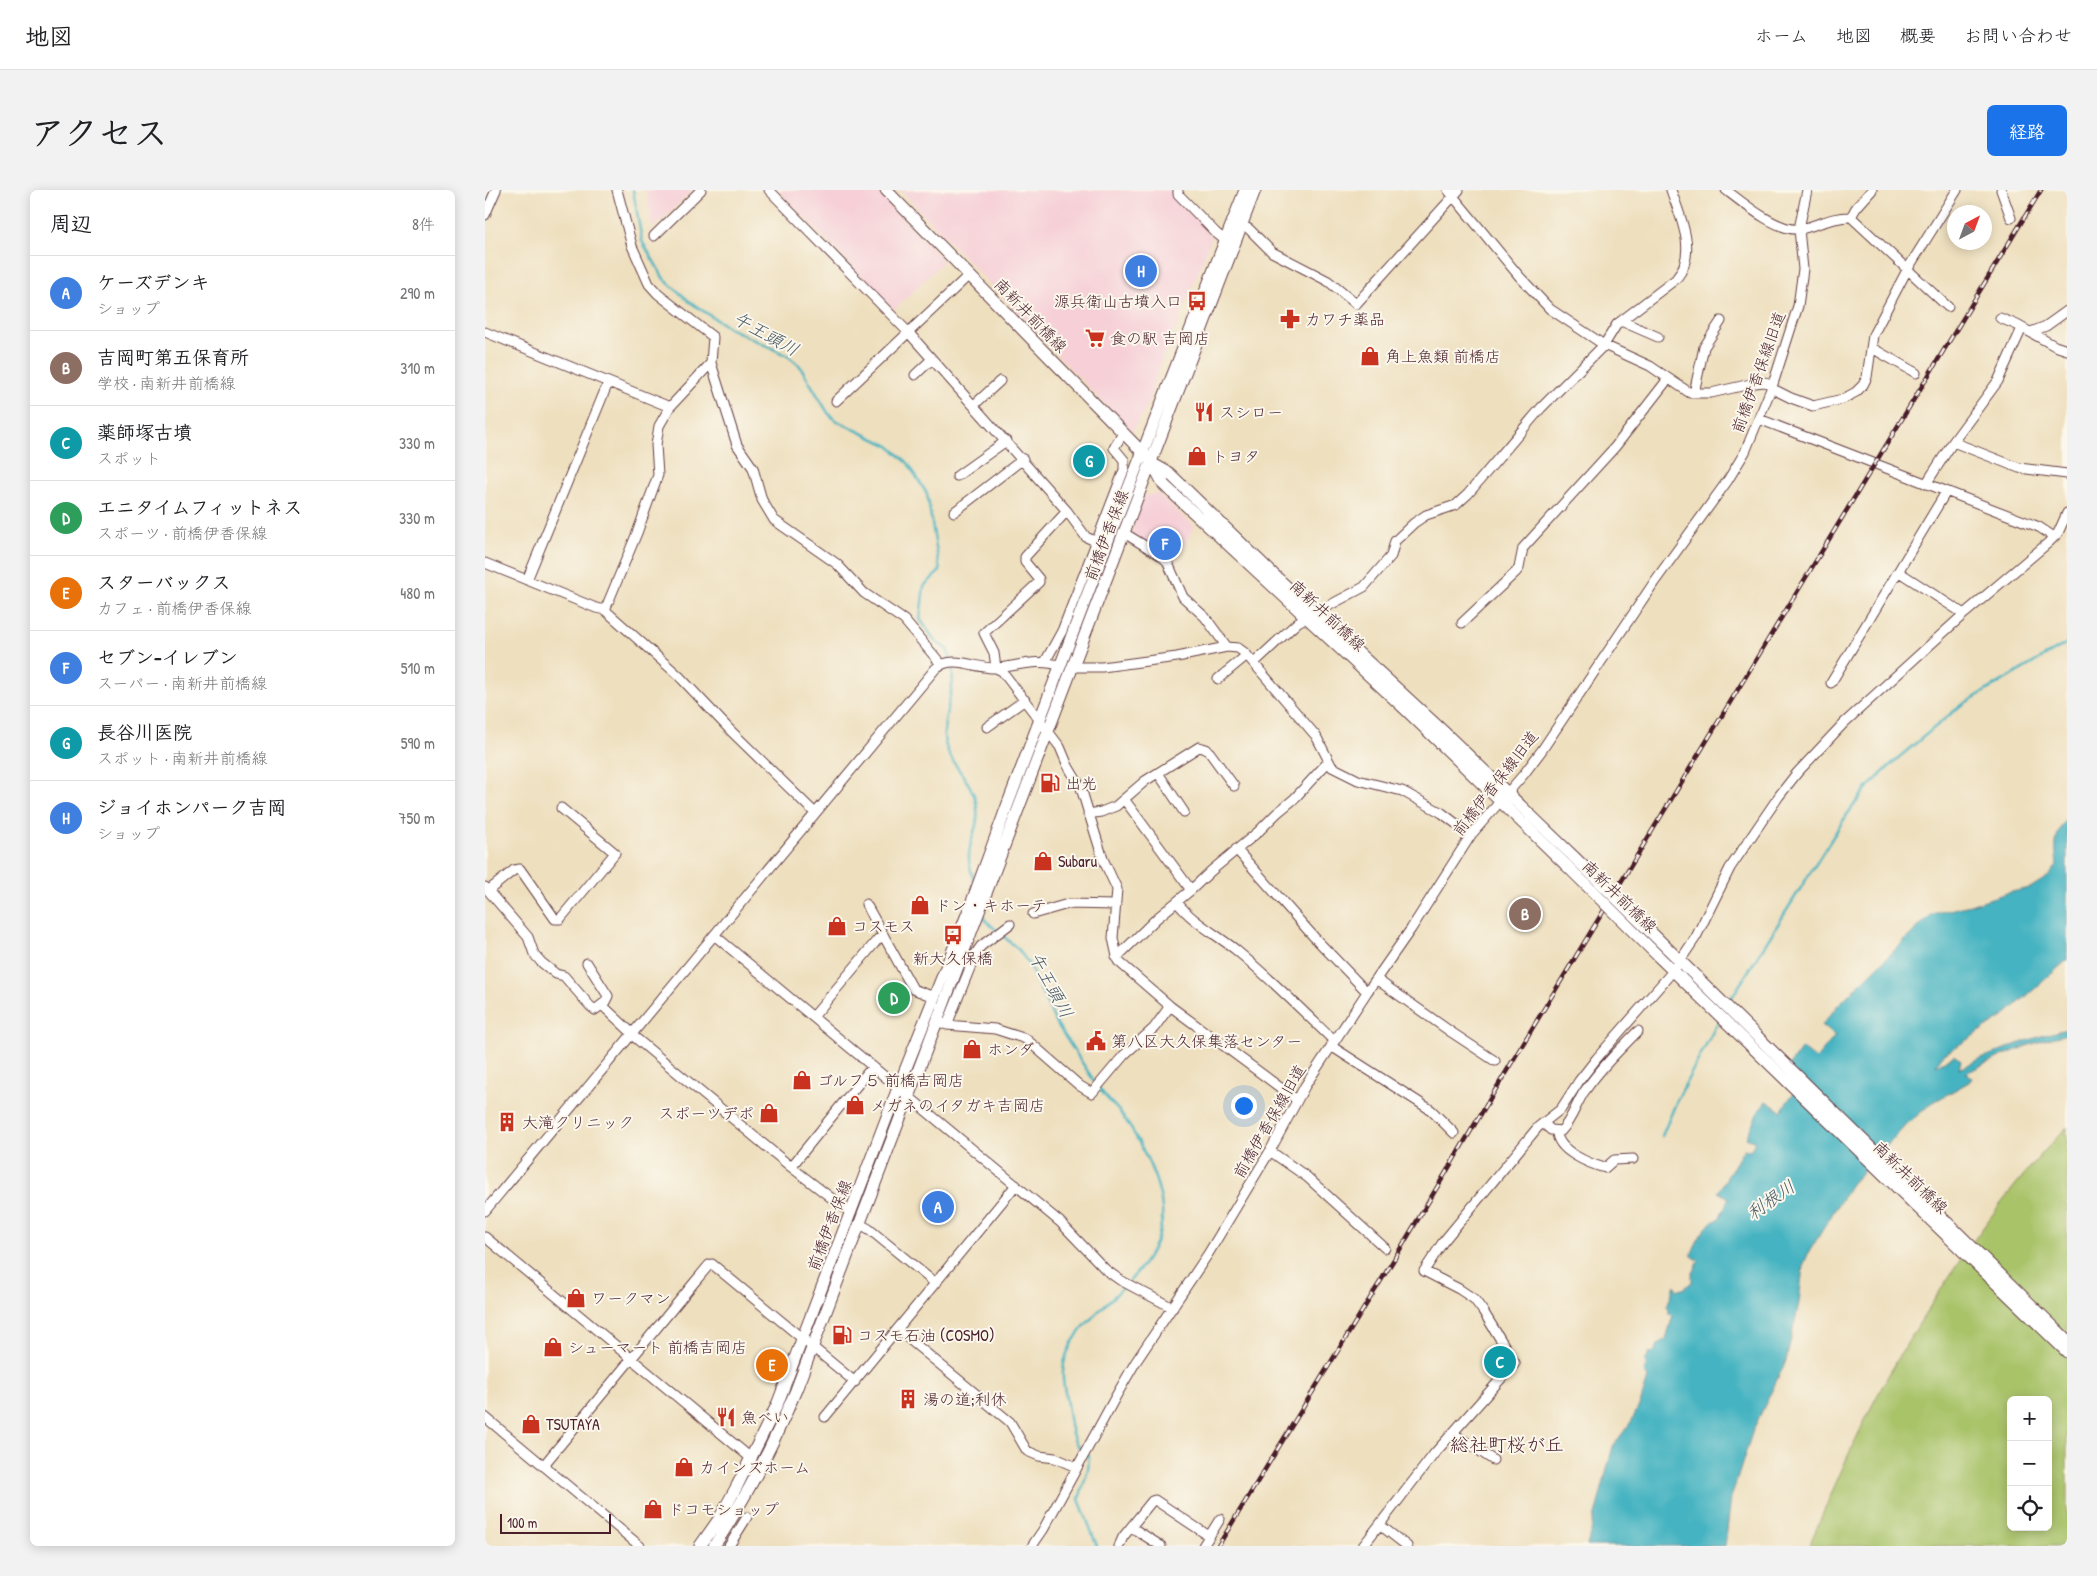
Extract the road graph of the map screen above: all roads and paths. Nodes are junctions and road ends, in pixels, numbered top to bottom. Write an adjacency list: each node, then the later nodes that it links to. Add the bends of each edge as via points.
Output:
1 (496, 190): 16 (street)
2 (617, 190): 38 (street, via 641,270 658,294 713,337)
3 (701, 190): 21 (street)
4 (769, 190): 32 (street)
5 (886, 190): 24 (main road, 南新井前橋線)
6 (1178, 190): 22 (street, via 1178,194)
7 (1245, 190): 22 (main road, 前橋伊香保線)
8 (1255, 190): 19 (main road, 前橋伊香保線)
9 (1671, 190): 29 (street, via 1687,243 1683,270)
10 (1726, 190): 20 (street, via 1753,211 1786,228)
11 (1807, 190): 20 (street, 前橋伊香保線旧道)
12 (1873, 190): 17 (street)
13 (1957, 190): 23 (street)
14 (2001, 190): 18 (street)
15 (1454, 192): 19 (street, via 1356,304 1328,281 1272,252); 34 (street, via 1519,276 1550,309)
16 (485, 215)
17 (1851, 217): 20 (street); 23 (street)
18 (2011, 218)
19 (1241, 225): 55 (main road, 前橋伊香保線)
20 (1799, 229): 44 (street, 前橋伊香保線旧道, via 1803,269 1798,306)
21 (654, 236)
22 (1226, 241): 53 (main road, 前橋伊香保線)
23 (1907, 270): 25 (street); 35 (street, via 1873,335)
24 (969, 275): 32 (street); 50 (main road, 南新井前橋線)
25 (1948, 307)
26 (2067, 311): 30 (street, via 2045,326)
27 (2000, 318): 30 (street)
28 (1721, 321): 45 (street, via 1704,347)
29 (1621, 322): 33 (street); 34 (street)
30 (2026, 330): 36 (street); 52 (street, via 1998,381)
31 (485, 332): 43 (street)
32 (908, 332): 37 (street); 46 (street)
33 (1658, 337)
34 (1604, 345): 41 (street, via 1650,366); 71 (street, via 1541,408 1468,494 1456,505 1426,515 1414,523 1395,541 1391,556 1364,587)
35 (1872, 348): 39 (street); 44 (street, via 1863,385 1843,399 1813,406)
36 (2067, 350)
37 (932, 359): 40 (street); 47 (street)
38 (711, 364): 48 (street); 77 (street, via 737,445 753,468 762,500 774,520 837,564 865,593 904,620)
39 (1916, 373)
40 (915, 375)
41 (1668, 379): 45 (street); 72 (street, via 1615,447 1523,548 1516,572)
42 (1000, 381): 47 (street)
43 (609, 383): 48 (street); 68 (street)
44 (1772, 386): 45 (street, via 1764,382 1711,393); 49 (street, 前橋伊香保線旧道)
45 (1694, 393)
46 (836, 401)
47 (974, 405): 51 (street)
48 (670, 407): 69 (street, via 659,426 656,445 658,475)
49 (1759, 419): 58 (street); 89 (street, 前橋伊香保線旧道, via 1728,480 1655,581 1542,750)
50 (1123, 432): 53 (main road, 南新井前橋線); 65 (street, via 1114,448 1124,460 1124,470)
51 (1006, 440): 54 (street); 57 (street)
52 (1953, 442): 56 (street, via 2019,468); 58 (street)
53 (1143, 454): 55 (main road, 南新井前橋線); 78 (main road, 前橋伊香保線)
54 (1023, 459): 60 (street); 61 (street)
55 (1152, 463): 63 (main road, 前橋伊香保線); 71 (main road, 南新井前橋線, via 1164,484)
56 (2067, 474)
57 (957, 476)
58 (1926, 484): 59 (street)
59 (1946, 492): 64 (street); 67 (street)
60 (1067, 511): 65 (street, via 1087,537); 79 (street, via 1024,559 1039,582 984,633 995,653)
61 (954, 512)
62 (2067, 513): 64 (street)
63 (1124, 533): 73 (street, via 1167,561 1183,597 1205,617); 78 (main road, 前橋伊香保線)
64 (2060, 536): 70 (street)
65 (1097, 542): 75 (street, via 1062,631)
66 (485, 563): 68 (street)
67 (1899, 572): 70 (street); 81 (street)
68 (527, 580): 69 (street)
69 (605, 610): 93 (street, via 679,676)
70 (1964, 614): 108 (street, via 1844,723 1785,788 1730,868 1696,937)
71 (1311, 616): 76 (street, via 1298,622); 89 (main road, 南新井前橋線)
72 (1462, 623)
73 (1227, 647): 74 (street, via 1238,648); 78 (street, via 1102,667)
74 (1247, 655): 76 (street); 80 (street)
75 (1045, 662): 78 (street); 79 (street)
76 (1253, 663): 86 (street, via 1316,736)
77 (943, 664): 79 (street, via 958,662); 93 (street, via 919,686)
78 (1067, 666): 83 (main road, 前橋伊香保線); 85 (main road, 前橋伊香保線)
79 (996, 668): 82 (street)
80 (1218, 679)
81 (1831, 683)
82 (1025, 700): 83 (street); 84 (street)
83 (1039, 720): 85 (street); 111 (main road, 前橋伊香保線)
84 (987, 727)
85 (1048, 732): 94 (street, via 1060,747 1081,788); 115 (main road, 前橋伊香保線, via 985,891)
86 (1328, 762): 95 (street, via 1349,777 1402,791 1423,801); 96 (street, via 1294,799)
87 (1158, 773): 88 (street, via 1201,748 1209,753); 90 (street); 92 (street)
88 (1234, 786)
89 (1504, 797): 95 (street, 前橋伊香保線旧道); 108 (main road, 南新井前橋線, bridge)
90 (1124, 799): 94 (street, via 1108,810); 98 (street)
91 (561, 808): 97 (street, via 615,853 560,919 555,920 520,869)
92 (1184, 812)
93 (815, 813): 104 (street)
94 (1088, 814): 101 (street, via 1117,890)
95 (1471, 835): 109 (street, 前橋伊香保線旧道)
96 (1236, 849): 98 (street); 110 (street)
97 (487, 889): 112 (street, via 528,937 534,954 541,962 564,976 592,1008 595,1010)
98 (1191, 890): 99 (street)
99 (1177, 902): 106 (street); 118 (street, via 1299,1006)
100 (866, 904): 105 (street)
101 (1116, 905): 102 (street, via 1068,904); 106 (street)
102 (1033, 914)
103 (1010, 924): 115 (street, via 976,952)
104 (714, 934): 114 (street); 117 (street)
105 (884, 936): 111 (street, via 913,989); 114 (street, via 878,939)
106 (1115, 958): 113 (street)
107 (587, 963): 112 (street, via 607,996)
108 (1677, 966): 124 (street, via 1597,1058 1561,1109); 140 (main road, 南新井前橋線, via 1693,973); 142 (main road, 南新井前橋線, via 1687,984)
109 (1376, 979): 110 (street, 前橋伊香保線旧道); 119 (street)
110 (1367, 992): 118 (street, 前橋伊香保線旧道)
111 (934, 997): 121 (main road, 前橋伊香保線)
112 (602, 1006): 117 (street)
113 (1170, 1006): 115 (street, via 1154,1028 1124,1055 1091,1093 1026,1039 995,1029); 123 (street)
114 (813, 1017): 120 (street)
115 (942, 1023): 122 (main road, 前橋伊香保線)
116 (1638, 1031): 125 (street, via 1593,1079 1568,1123)
117 (632, 1034): 129 (street); 131 (street)
118 (1333, 1044): 123 (street, 前橋伊香保線旧道); 126 (street, via 1431,1110)
119 (1495, 1061)
120 (873, 1067): 121 (street); 129 (street)
121 (899, 1088): 122 (street); 132 (main road, 前橋伊香保線)
122 (909, 1097): 130 (street); 133 (main road, 前橋伊香保線)
123 (1297, 1100): 127 (street, 前橋伊香保線旧道)
124 (1543, 1123): 125 (street); 147 (street, via 1455,1228 1424,1271 1459,1288 1474,1300 1515,1362)
125 (1557, 1132): 128 (street, via 1561,1146 1593,1165 1605,1168 1615,1160)
126 (1454, 1133)
127 (1269, 1151): 135 (street, via 1307,1177); 137 (street, 前橋伊香保線旧道)
128 (1633, 1159)
129 (791, 1167): 132 (street)
130 (1016, 1185): 136 (street); 137 (street, via 1067,1228 1100,1264 1121,1280)
131 (485, 1211)
132 (851, 1213): 139 (main road, 前橋伊香保線)
133 (860, 1224): 136 (street); 141 (main road, 前橋伊香保線)
134 (485, 1237): 143 (street)
135 (1385, 1248)
136 (935, 1283): 138 (street)
137 (1173, 1308): 151 (street, 前橋伊香保線旧道, via 1135,1364)
138 (898, 1330): 144 (street); 151 (street, via 1010,1422 1027,1451 1055,1458)
139 (803, 1339): 141 (street); 143 (street, via 716,1265 709,1265); 148 (main road, 前橋伊香保線)
140 (2067, 1340)
141 (813, 1347): 144 (street); 159 (main road, 前橋伊香保線, via 775,1440)
142 (2067, 1352)
143 (631, 1358): 148 (street); 150 (street)
144 (855, 1382): 145 (street)
145 (825, 1417)
146 (485, 1418): 150 (street)
147 (1453, 1433): 149 (street); 154 (street)
148 (752, 1459): 158 (main road, 前橋伊香保線)
149 (1493, 1460)
150 (543, 1466): 157 (street)
151 (1076, 1468): 161 (street, 前橋伊香保線旧道)
152 (747, 1517): 160 (street)
153 (1220, 1519): 156 (street)
154 (1380, 1525): 165 (street); 166 (street)
155 (1131, 1527): 156 (street, via 1155,1500); 162 (street); 163 (street)
156 (1209, 1536): 164 (street)
157 (640, 1546)
158 (700, 1546)
159 (714, 1546)
160 (729, 1546)
161 (1031, 1546)
162 (1119, 1546)
163 (1161, 1546)
164 (1203, 1546)
165 (1363, 1546)
166 (1407, 1546)

